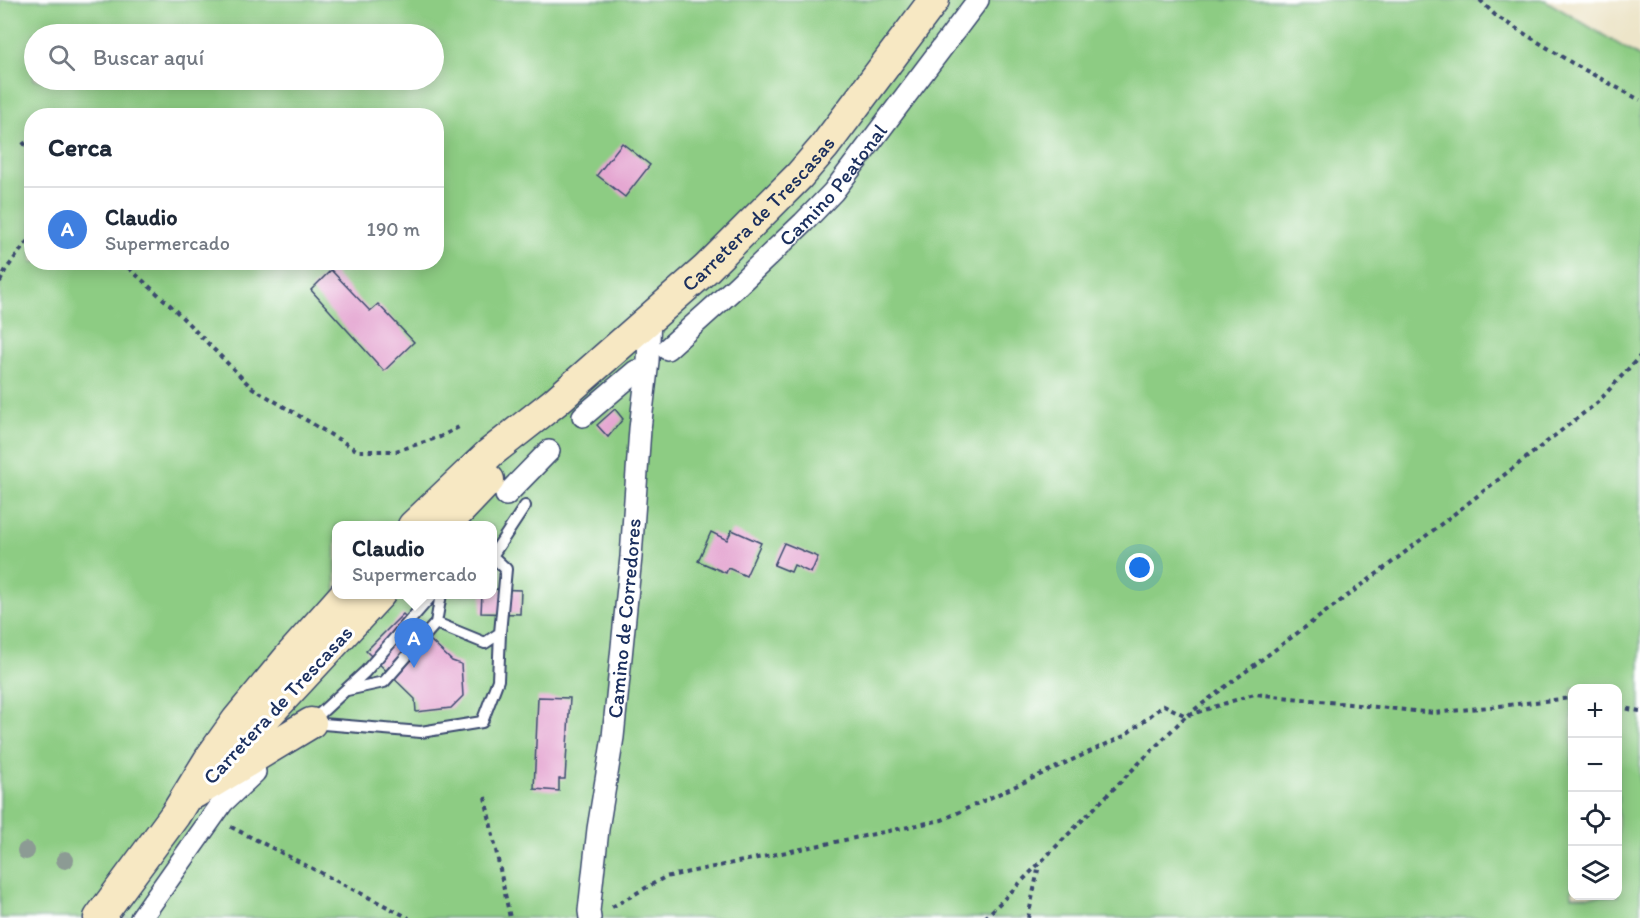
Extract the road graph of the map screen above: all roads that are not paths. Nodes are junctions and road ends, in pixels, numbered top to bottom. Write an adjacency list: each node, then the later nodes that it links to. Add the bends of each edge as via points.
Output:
1 (934, 0): 3 (street, Carretera de Trescasas, via 799,176)
2 (978, 0): 4 (street, Camino Peatonal, via 833,192)
3 (650, 319): 6 (street, Carretera de Trescasas); 32 (street, Camino de Corredores, via 630,569)
4 (667, 349)
5 (636, 370): 7 (street)
6 (555, 402): 9 (street, Carretera de Trescasas); 12 (street, Carretera de Trescasas, via 490,453)
7 (583, 416)
8 (549, 451): 10 (street)
9 (513, 455): 13 (street, Carretera de Trescasas); 14 (street)
10 (506, 495)
11 (525, 506): 15 (lane)
12 (417, 521)
13 (450, 521)
14 (478, 521)
15 (497, 548)
16 (497, 561): 24 (lane, via 506,569)
17 (341, 599): 23 (street, Carretera de Trescasas)
18 (356, 599): 23 (street)
19 (376, 599): 28 (street, Carretera de Trescasas)
20 (428, 599): 25 (lane)
21 (440, 599): 22 (lane)
22 (436, 623): 24 (lane, via 485,643); 25 (lane, via 384,682)
23 (314, 629): 29 (street, Carretera de Trescasas, via 237,720)
24 (500, 633): 26 (lane, via 498,680 482,722 421,732)
25 (346, 690): 26 (lane)
26 (311, 723): 28 (street)
27 (255, 772): 28 (street, via 223,802)
28 (203, 805): 29 (street, Carretera de Trescasas); 31 (street)
29 (175, 815): 30 (street, Carretera de Trescasas)
30 (99, 918)
31 (141, 918)
32 (590, 918)

